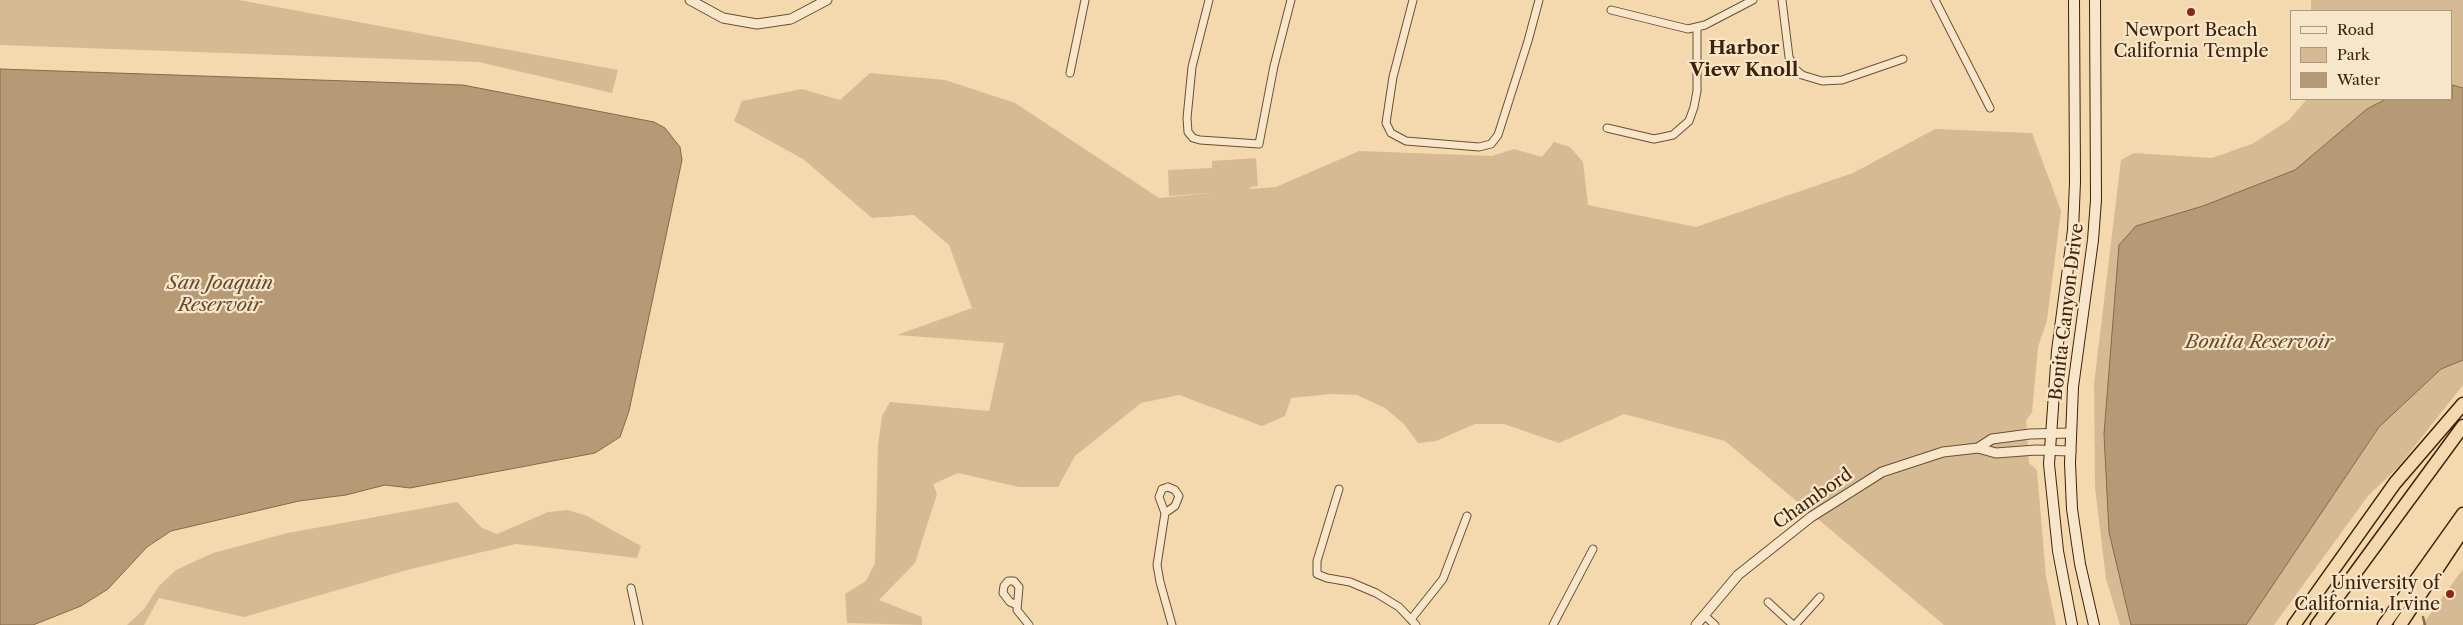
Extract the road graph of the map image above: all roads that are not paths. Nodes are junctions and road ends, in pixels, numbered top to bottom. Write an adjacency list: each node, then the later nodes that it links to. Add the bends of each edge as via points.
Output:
1 (690, 0): 2 (street, via 723,18 757,24 790,19)
2 (827, 0)
3 (1085, 0): 16 (street)
4 (1209, 0): 5 (street, via 1192,67 1188,132 1200,140 1259,144)
5 (1291, 0)
6 (1413, 0): 7 (street, via 1393,77 1386,123 1399,139 1480,147 1491,144 1498,135)
7 (1539, 0)
8 (1753, 0): 14 (street)
9 (1782, 0): 15 (street, via 1789,57 1802,75 1822,81 1842,80)
10 (1935, 0): 17 (street)
11 (2074, 0): 22 (main road, Bonita Canyon Drive, via 2073,230)
12 (2095, 0): 21 (main road, Bonita Canyon Drive, via 2093,240 2074,369)
13 (1611, 10): 14 (street, via 1678,28)
14 (1697, 28): 18 (street, via 1698,91 1693,114 1681,129 1672,135 1654,139)
15 (1903, 59)
16 (1070, 73)
17 (1990, 108)
18 (1607, 128)
19 (2463, 404): 47 (highway, via 2395,483)
20 (2463, 426): 48 (highway)
21 (2071, 433): 22 (street, Chambord); 25 (main road, Bonita Canyon Drive)
22 (2050, 434): 23 (street, Chambord, via 1992,439); 24 (main road, Bonita Canyon Drive)
23 (1978, 448): 24 (street, Chambord, via 1996,453); 36 (street, Chambord, via 1942,452 1882,472 1811,517 1738,575)
24 (2049, 450): 25 (street, Chambord); 45 (main road, Bonita Canyon Drive, via 2056,542)
25 (2071, 451): 46 (main road, Bonita Canyon Drive, via 2072,509)
26 (1339, 489): 37 (street, via 1317,562 1317,574 1350,582 1376,593)
27 (1165, 513): 40 (street, via 1157,565)
28 (2463, 514): 49 (highway)
29 (1467, 516): 37 (street, via 1443,579)
30 (2463, 530): 50 (highway)
31 (1593, 549): 41 (street)
32 (631, 588): 38 (street)
33 (1820, 597): 44 (street)
34 (1768, 602): 44 (street)
35 (1017, 605): 39 (street)
36 (1704, 615): 42 (street, Chambord); 43 (street)
37 (1414, 622)
38 (639, 625)
39 (1029, 625)
40 (1172, 625)
41 (1553, 625)
42 (1696, 625)
43 (1715, 625)
44 (1794, 625)
45 (2072, 625)
46 (2094, 625)
47 (2294, 625)
48 (2317, 625)
49 (2384, 625)
50 (2400, 625)

